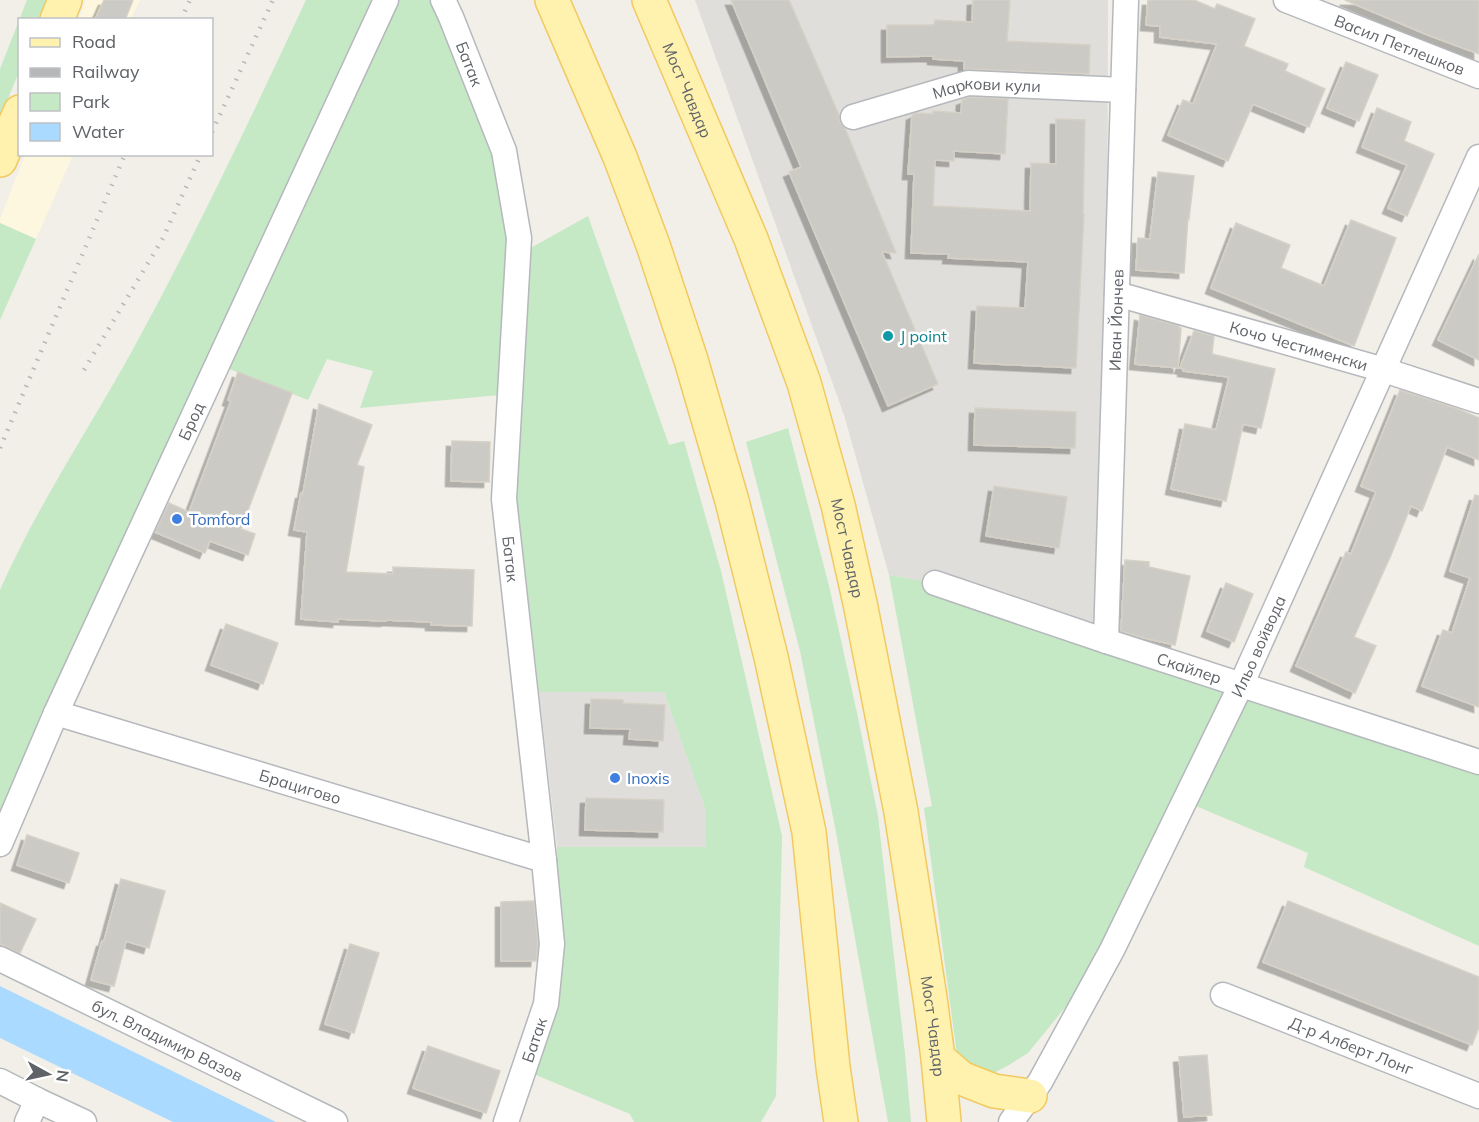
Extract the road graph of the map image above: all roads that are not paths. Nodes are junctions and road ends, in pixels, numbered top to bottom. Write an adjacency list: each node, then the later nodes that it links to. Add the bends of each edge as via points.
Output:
1 (65, 0): 8 (main road)
2 (386, 0): 21 (street, Брод)
3 (443, 0): 24 (street, Батак, via 504,151 519,238 504,499)
4 (552, 0): 32 (main road, via 620,157 653,245 735,512 810,832 825,999)
5 (649, 0): 27 (main road, Мост Чавдар, via 752,239 804,383 838,505 901,812)
6 (1126, 0): 10 (street, Иван Йончев)
7 (1286, 0): 9 (street, Васил Петлешков)
8 (58, 18)
9 (1479, 76)
10 (1123, 90): 12 (street, Маркови кули, via 968,83); 15 (street, Иван Йончев)
11 (18, 117): 14 (main road)
12 (853, 117)
13 (1479, 157): 16 (street, Ильо войвода)
14 (0, 160)
15 (1117, 294): 16 (street, Кочо Честименски); 19 (street, Иван Йончев)
16 (1384, 370): 17 (street, Кочо Честименски); 20 (street, Ильо войвода)
17 (1479, 401)
18 (935, 583): 19 (street, Скайлер)
19 (1106, 641): 20 (street, Скайлер)
20 (1241, 685): 22 (street, Скайлер); 29 (street, Ильо войвода, via 1112,950)
21 (56, 713): 23 (street, Брод); 24 (street, Брацигово)
22 (1477, 757)
23 (0, 844)
24 (544, 860): 35 (street, Батак, via 552,944 546,1004)
25 (0, 959): 34 (street, бул. Владимир Вазов)
26 (1223, 995): 30 (street, Д-р Алберт Лонг)
27 (938, 1058): 29 (main road, via 961,1078 994,1090); 36 (main road, Мост Чавдар)
28 (0, 1081): 31 (street)
29 (1030, 1096): 37 (street, Ильо войвода)
30 (1479, 1096)
31 (32, 1111): 33 (street)
32 (843, 1118)
33 (84, 1122)
34 (335, 1122)
35 (506, 1122)
36 (944, 1122)
37 (1011, 1122)

